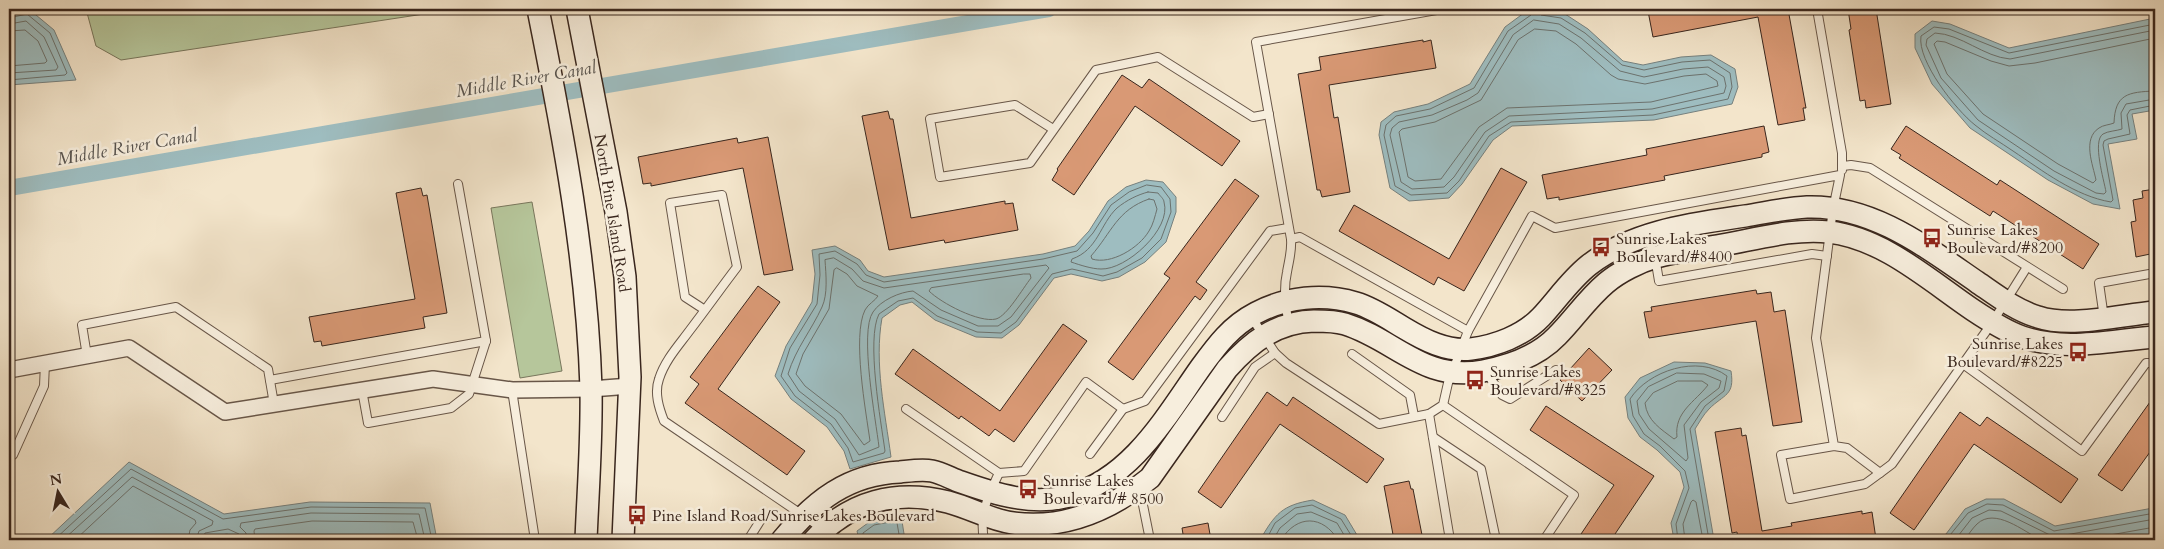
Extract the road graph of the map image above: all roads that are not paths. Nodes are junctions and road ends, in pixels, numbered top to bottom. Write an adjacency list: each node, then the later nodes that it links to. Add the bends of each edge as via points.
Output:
1 (538, 9): 45 (street, via 576,218)
2 (577, 9): 44 (street, North Pine Island Road, via 616,212 625,277)
3 (1442, 9): 5 (lane, via 1256,42)
4 (1817, 9): 7 (lane)
5 (1268, 114): 6 (lane, via 1253,117 1158,57 1096,70); 11 (lane)
6 (1053, 130): 6 (lane, via 1030,163 940,177 930,119 1015,105)
7 (1843, 166): 8 (lane); 17 (lane, via 1870,168)
8 (1840, 174): 10 (lane); 30 (lane, via 1555,228 1532,216)
9 (458, 184): 31 (lane)
10 (1833, 209): 12 (lane); 13 (street, via 1788,209); 21 (street, via 1863,216 1903,234)
11 (1288, 228): 14 (lane); 51 (lane, via 1270,231 1145,401)
12 (1830, 232): 15 (lane); 16 (street, via 1776,236); 26 (street, via 1855,238 1882,250)
13 (1648, 235): 16 (lane); 30 (street, via 1607,253 1588,266 1540,318 1509,339 1475,349)
14 (1291, 239): 20 (lane); 30 (lane, via 1300,237)
15 (1827, 256): 16 (lane, via 1812,254 1659,281); 56 (lane, via 1816,338)
16 (1655, 257): 39 (street, via 1607,282 1556,338 1538,351 1514,363)
17 (2027, 267): 19 (lane); 21 (lane)
18 (2155, 273): 25 (lane, via 2099,283)
19 (2063, 289)
20 (1284, 302): 24 (street); 27 (lane); 30 (street, via 1337,299 1358,304 1442,346)
21 (2005, 302): 25 (street, via 2041,318); 26 (lane)
22 (705, 310): 22 (lane, via 737,267 722,195 670,203 685,297); 64 (lane, via 667,361 658,381 657,396 664,421)
23 (2155, 312): 25 (street)
24 (1251, 316): 28 (lane); 59 (street, via 1221,339 1143,448)
25 (2104, 318)
26 (1992, 323): 29 (street, via 2022,337 2045,343 2070,345); 37 (lane)
27 (1289, 324): 28 (street); 41 (street, via 1327,321 1344,324 1411,359 1434,369)
28 (1264, 335): 32 (lane); 62 (street, via 1227,369 1150,478)
29 (2155, 337)
30 (1464, 340): 41 (lane)
31 (486, 341): 42 (lane); 43 (lane)
32 (1275, 353): 53 (lane, via 1379,424); 54 (lane, via 1255,366)
33 (1352, 354): 53 (lane, via 1410,395)
34 (87, 356): 35 (street); 42 (lane, via 82,325 176,308 268,369); 48 (street, via 129,348 225,412)
35 (45, 363): 38 (street); 57 (lane, via 44,386 13,455)
36 (2155, 363): 37 (lane, via 2146,363 2082,452)
37 (1963, 364): 61 (lane, via 1892,464)
38 (9, 370)
39 (1485, 370): 40 (lane, via 1502,395 1510,399); 41 (street)
40 (1556, 370)
41 (1454, 372): 49 (lane)
42 (270, 380): 48 (lane)
43 (471, 385): 46 (street, via 433,378); 46 (lane, via 469,394 451,408 368,423); 47 (street)
44 (630, 386): 45 (street); 70 (street, North Pine Island Road)
45 (591, 389): 47 (street); 69 (street)
46 (362, 390): 48 (street)
47 (512, 390): 68 (lane)
48 (274, 404)
49 (1442, 405): 52 (lane); 77 (lane, via 1574,495)
50 (906, 409): 60 (lane)
51 (1123, 409): 58 (lane); 60 (lane, via 1086,382 1024,471)
52 (1429, 414): 53 (lane); 55 (lane)
53 (1414, 416)
54 (1222, 417)
55 (1433, 437): 75 (lane); 76 (lane, via 1481,469)
56 (1834, 446): 61 (lane, via 1847,448); 61 (lane, via 1781,455 1790,499 1865,484)
57 (9, 453)
58 (1090, 454)
59 (1116, 472): 62 (lane); 63 (street, via 1092,488 1051,500 1015,498)
60 (999, 473): 63 (lane)
61 (1880, 473)
62 (1134, 491): 65 (street, via 1108,507 1073,521 1032,524); 74 (lane, via 1142,500)
63 (990, 492): 64 (street, via 930,471 888,472 857,480 832,492); 65 (lane)
64 (804, 515): 67 (lane); 72 (street)
65 (982, 516): 67 (street, via 949,503 921,497 892,498 846,512); 73 (lane)
66 (762, 518): 71 (lane)
67 (819, 535)
68 (535, 540)
69 (586, 540)
70 (623, 540)
71 (748, 540)
72 (782, 540)
73 (984, 540)
74 (1150, 540)
75 (1450, 540)
76 (1496, 540)
77 (1544, 540)

